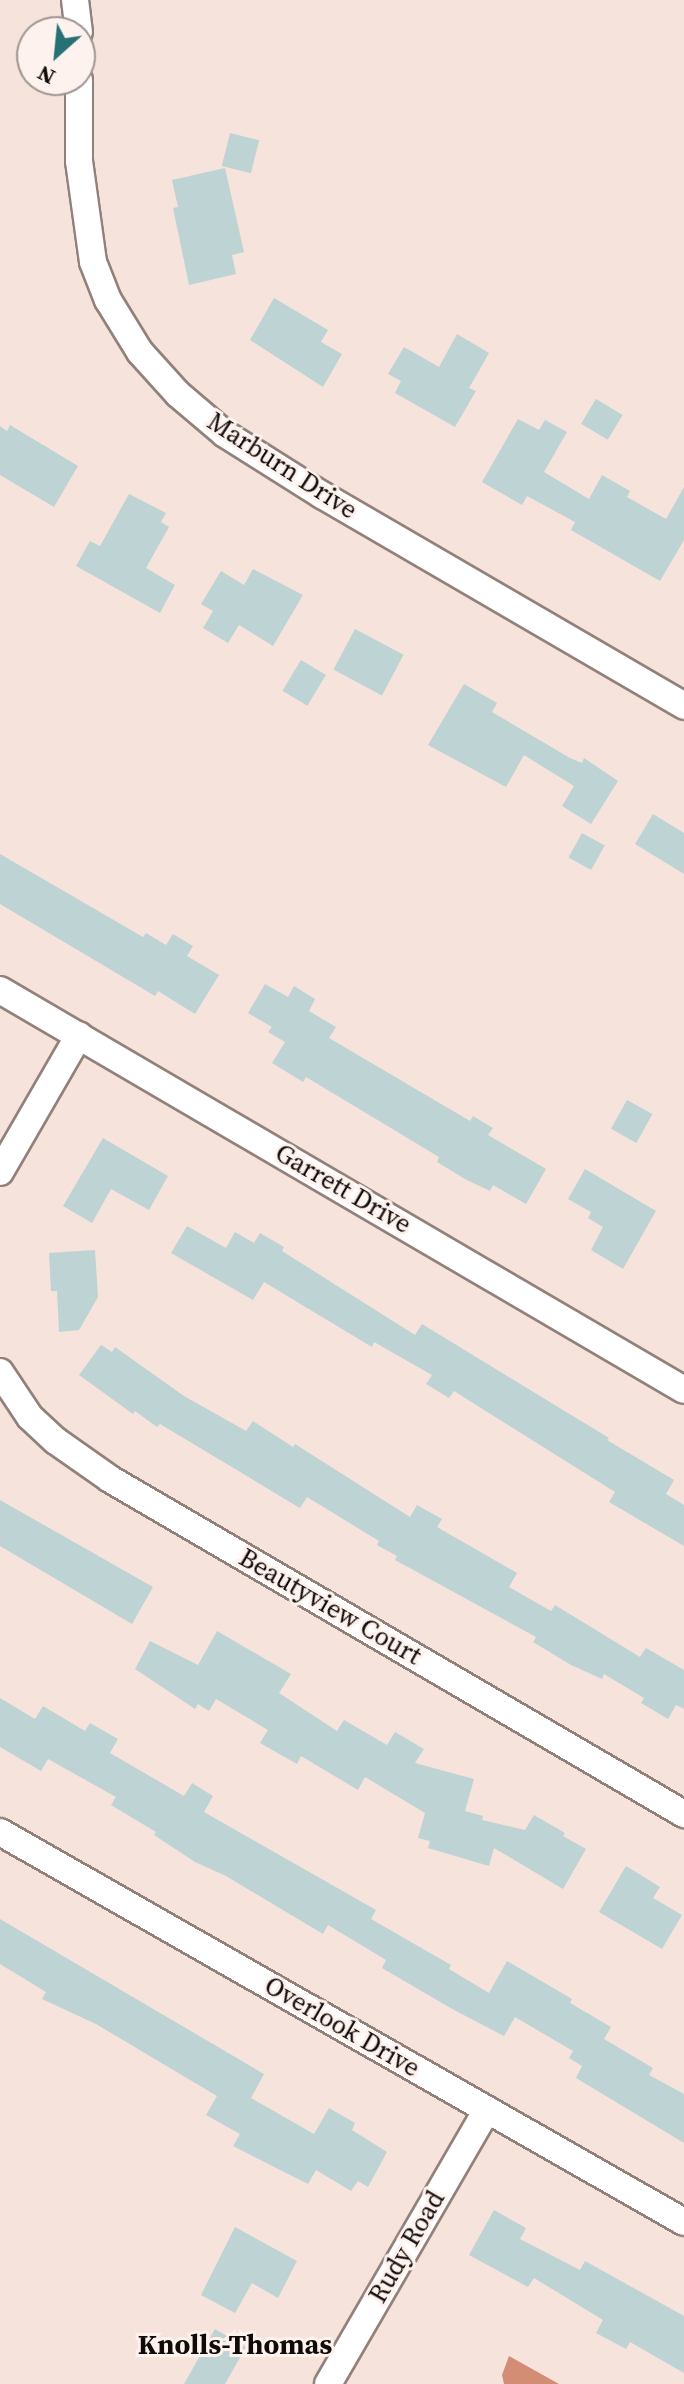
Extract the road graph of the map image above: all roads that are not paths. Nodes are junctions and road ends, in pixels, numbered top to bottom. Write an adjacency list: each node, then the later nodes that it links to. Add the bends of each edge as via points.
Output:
1 (79, 96): 2 (street, Marburn Drive, via 79,161 93,262 108,300 140,352 178,394 225,434 322,495)
2 (684, 706)
3 (0, 990): 4 (street, Garrett Drive)
4 (79, 1035): 5 (street); 7 (street, Garrett Drive)
5 (0, 1172)
6 (0, 1372): 8 (street, Beautyview Court, via 30,1417 110,1479)
7 (684, 1390)
8 (684, 1814)
9 (0, 1832): 10 (street, Overlook Drive)
10 (487, 2110): 11 (street, Overlook Drive); 12 (street, Rudy Road)
11 (684, 2222)
12 (328, 2384)

